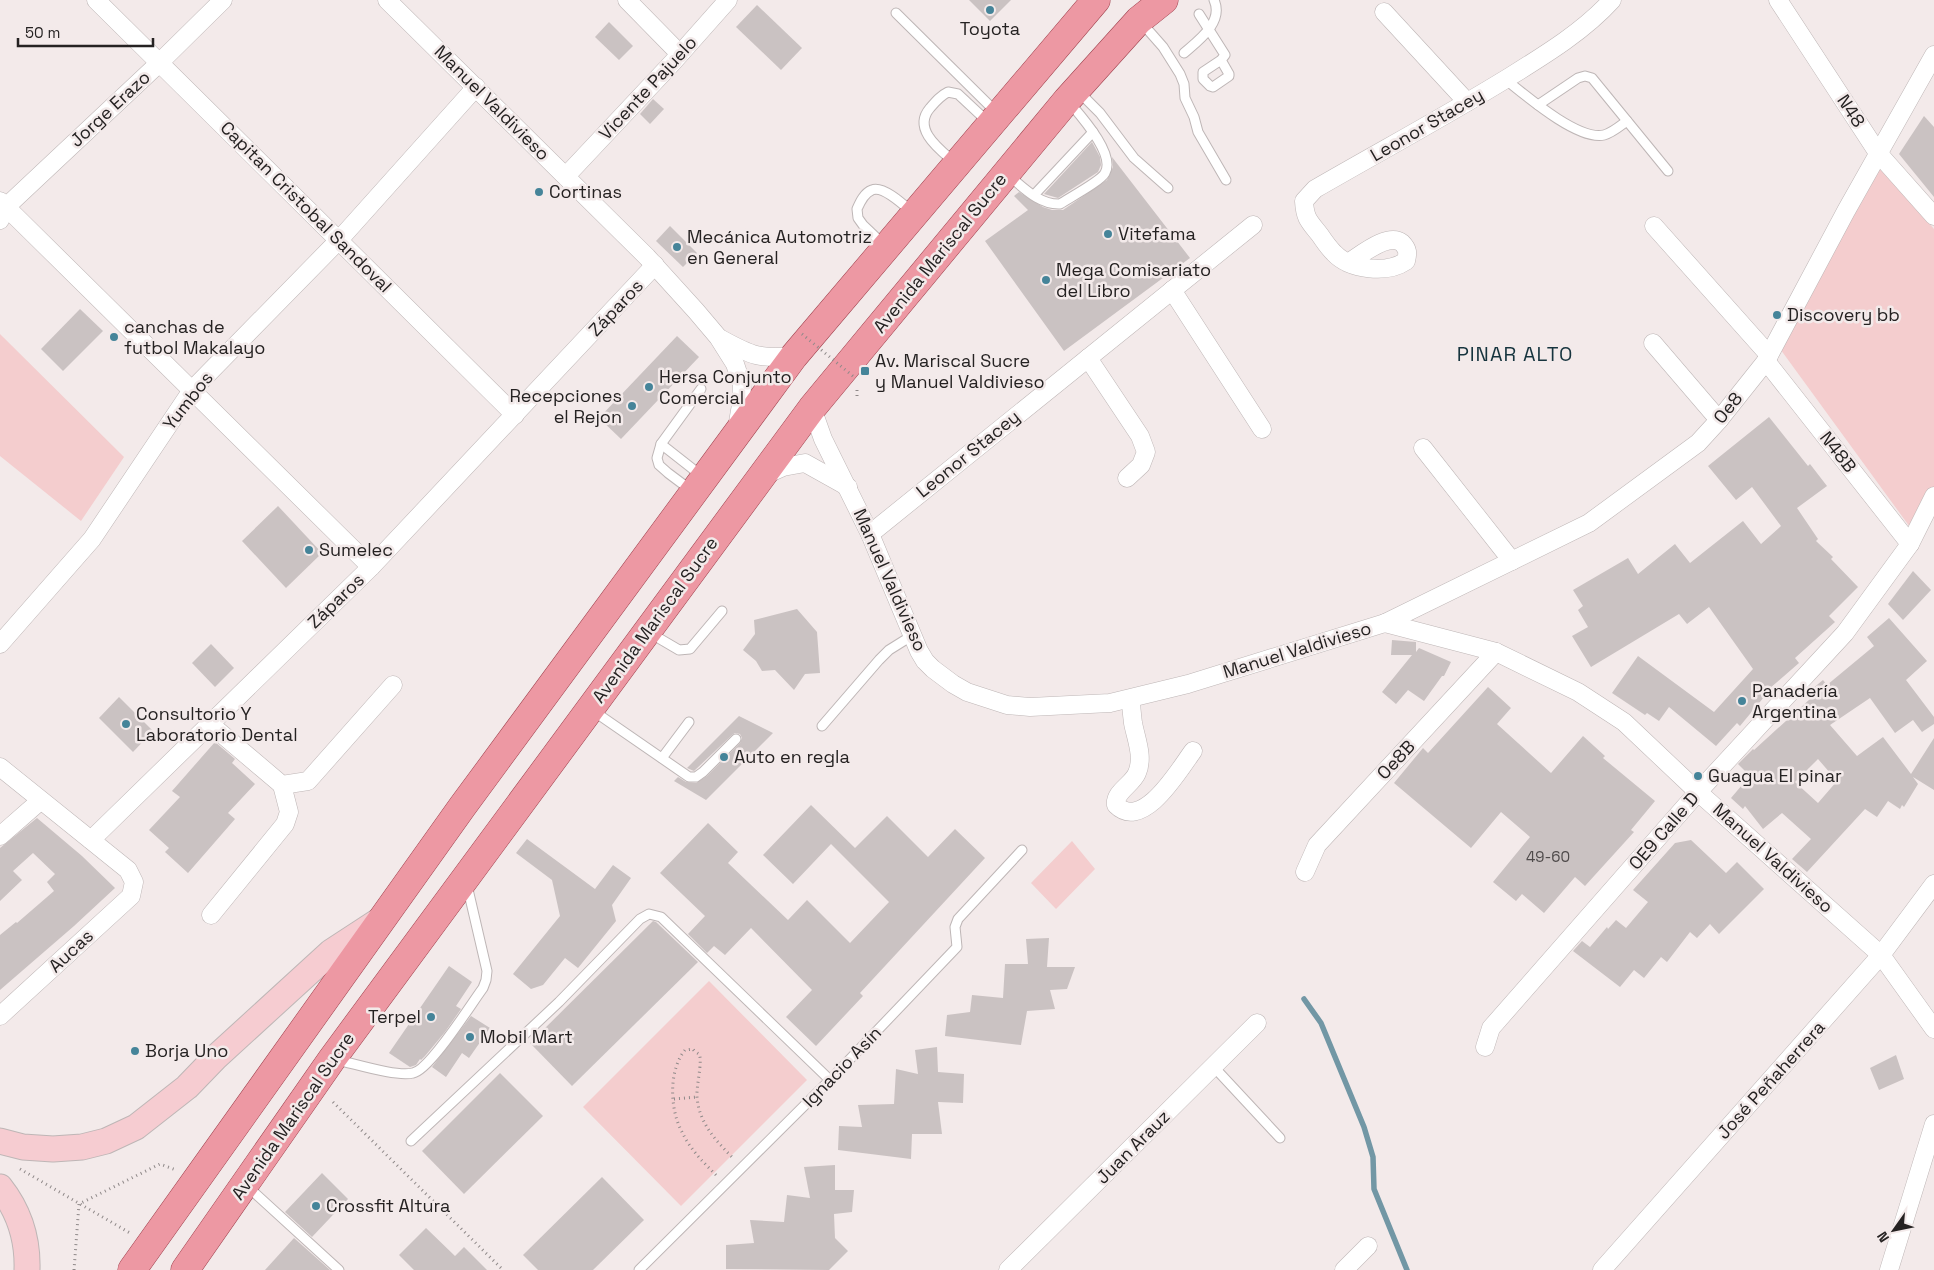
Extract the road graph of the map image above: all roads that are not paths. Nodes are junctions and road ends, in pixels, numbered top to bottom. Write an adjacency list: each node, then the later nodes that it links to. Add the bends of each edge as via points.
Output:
1 (96, 0): 20 (street, Capitan Cristobal Sandoval)
2 (223, 0): 20 (street, Jorge Erazo)
3 (627, 0): 17 (street)
4 (728, 0): 17 (street, Vicente Pajuelo)
5 (1096, 0): 26 (main road)
6 (1164, 0): 14 (main road, Avenida Mariscal Sucre)
7 (1214, 0): 15 (lane, via 1218,9)
8 (1778, 0): 29 (street, N48)
9 (391, 1): 22 (street, Manuel Valdivieso)
10 (1601, 4): 21 (street, Leonor Stacey, via 1544,56)
11 (1384, 12): 24 (street)
12 (896, 13): 26 (lane)
13 (1199, 14): 15 (lane)
14 (1139, 20): 23 (main road, Avenida Mariscal Sucre); 34 (lane, via 1163,47 1180,74 1198,132)
15 (1209, 29): 16 (lane); 19 (lane, via 1224,52)
16 (1184, 53)
17 (680, 54): 33 (street, Vicente Pajuelo)
18 (1934, 55): 29 (street, Oe8)
19 (1221, 60)
20 (160, 62): 37 (street, Jorge Erazo); 42 (street, Capitan Cristobal Sandoval)
21 (1505, 79): 24 (street, Leonor Stacey); 25 (lane)
22 (476, 87): 33 (street, Manuel Valdivieso); 42 (street, Yumbos)
23 (1072, 94): 28 (lane); 32 (main road, Avenida Mariscal Sucre); 35 (lane, via 1100,113 1134,158)
24 (1468, 102): 45 (street, Leonor Stacey, via 1316,189 1304,201 1305,215 1334,254)
25 (1538, 105): 27 (lane, via 1560,120 1596,136 1609,134); 27 (lane, via 1585,76 1592,78)
26 (995, 120): 30 (main road); 30 (lane, via 958,94 948,92 927,111 923,124 925,131)
27 (1627, 122): 31 (lane)
28 (1094, 132): 36 (lane); 36 (lane, via 1107,164 1106,172 1060,204 1044,202)
29 (1878, 153): 39 (street, N48); 52 (street, Oe8)
30 (957, 165): 38 (main road)
31 (1668, 171)
32 (1006, 173): 36 (lane); 43 (main road, Avenida Mariscal Sucre)
33 (566, 176): 46 (street, Manuel Valdivieso)
34 (1226, 180)
35 (1168, 188)
36 (1034, 195)
37 (2, 209): 54 (street)
38 (916, 214): 43 (main road); 44 (main road); 44 (lane, via 878,189 864,196 857,208 858,218)
39 (1934, 216)
40 (1253, 225): 47 (street, Leonor Stacey)
41 (1654, 226): 52 (street, N48B)
42 (339, 240): 54 (street, Yumbos); 56 (street, Capitan Cristobal Sandoval)
43 (948, 243): 55 (main road, Avenida Mariscal Sucre)
44 (887, 248): 50 (main road)
45 (1348, 263)
46 (655, 265): 48 (street, Manuel Valdivieso); 56 (street, Záparos)
47 (1172, 290): 51 (street, Leonor Stacey); 58 (street)
48 (718, 337): 50 (street, Manuel Valdivieso, via 745,353 766,358); 59 (street, Manuel Valdivieso, via 735,364 742,385)
49 (1652, 343): 57 (street)
50 (798, 345): 59 (main road)
51 (1088, 358): 63 (street, via 1140,436 1146,452 1141,465); 67 (street, Leonor Stacey)
52 (1768, 358): 57 (street, Oe8); 68 (street, N48B)
53 (701, 389): 60 (lane)
54 (192, 390): 70 (street); 75 (street, Yumbos, via 92,539)
55 (812, 408): 62 (main road, Avenida Mariscal Sucre); 65 (street, Manuel Valdivieso)
56 (515, 415): 70 (street, Záparos)
57 (1719, 420): 69 (street, Oe8, via 1698,442 1589,523)
58 (1262, 429)
59 (734, 439): 64 (main road)
60 (661, 444): 64 (lane); 64 (lane, via 657,458 659,465 668,473)
61 (1423, 448): 69 (street)
62 (759, 477): 65 (street, Manuel Valdivieso, via 806,463); 73 (main road, Avenida Mariscal Sucre)
63 (1126, 478)
64 (700, 486): 97 (main road)
65 (849, 487): 67 (street, Manuel Valdivieso)
66 (1934, 496): 68 (street, OE9 Calle D)
67 (870, 534): 74 (street, Manuel Valdivieso)
68 (1910, 544): 88 (street, OE9 Calle D, via 1845,633)
69 (1512, 561): 72 (street, Oe8)
70 (371, 567): 81 (street, Záparos)
71 (722, 611): 73 (lane, via 690,649 679,650)
72 (1385, 623): 76 (street, Manuel Valdivieso); 78 (street, Manuel Valdivieso)
73 (647, 630): 79 (main road, Avenida Mariscal Sucre)
74 (913, 635): 78 (street, Manuel Valdivieso, via 925,661 943,677 967,692 1007,705 1110,704); 82 (lane, via 889,650)
75 (0, 644)
76 (1496, 652): 88 (street, Manuel Valdivieso, via 1578,692 1624,722); 93 (street, Oe8B, via 1317,845)
77 (393, 685): 87 (street, via 308,781)
78 (1131, 699): 84 (street, via 1140,764 1136,775 1115,800 1120,810 1140,810 1152,803)
79 (590, 708): 85 (lane); 94 (main road, Avenida Mariscal Sucre)
80 (689, 722): 85 (lane)
81 (210, 724): 87 (street); 91 (street, Záparos)
82 (822, 726)
83 (736, 739): 85 (lane, via 696,777 689,777)
84 (1194, 752)
85 (662, 758)
86 (0, 767): 89 (street)
87 (282, 784): 96 (street, via 289,812 285,824)
88 (1698, 792): 98 (street, Manuel Valdivieso); 102 (street, OE9 Calle D, via 1491,1028)
89 (40, 801): 90 (street); 91 (street)
90 (0, 836)
91 (91, 840): 99 (street, Aucas, via 128,870 134,882 131,896)
92 (1022, 850): 105 (lane, Ignacio Asín, via 958,919 955,927 957,947)
93 (1305, 872)
94 (466, 877): 103 (main road, Avenida Mariscal Sucre); 103 (lane, via 487,971 486,980 434,1056 423,1069 414,1073)
95 (1934, 884): 98 (street, José Peñaherrera)
96 (211, 915)
97 (383, 919): 108 (main road, via 331,952 187,1087 136,1127 106,1141 82,1147 23,1147); 114 (main road)
98 (1881, 955): 101 (street, Manuel Valdivieso); 120 (street, José Peñaherrera)
99 (0, 1016)
100 (1257, 1023): 104 (street, Juan Arauz)
101 (1934, 1029)
102 (1485, 1047)
103 (332, 1059): 110 (main road, Avenida Mariscal Sucre)
104 (1214, 1066): 107 (lane); 118 (street, Juan Arauz)
105 (830, 1080): 109 (lane, via 660,917 649,914 640,919 559,1002); 117 (lane, Ignacio Asín)
106 (1934, 1124): 121 (street)
107 (1280, 1138)
108 (0, 1141)
109 (410, 1141)
110 (245, 1184): 115 (main road, Avenida Mariscal Sucre); 116 (lane)
111 (0, 1187): 113 (main road, via 23,1232)
112 (1368, 1246): 119 (street)
113 (27, 1270)
114 (132, 1270)
115 (185, 1270)
116 (339, 1270)
117 (639, 1270)
118 (1008, 1270)
119 (1344, 1270)
120 (1602, 1270)
121 (1889, 1270)

